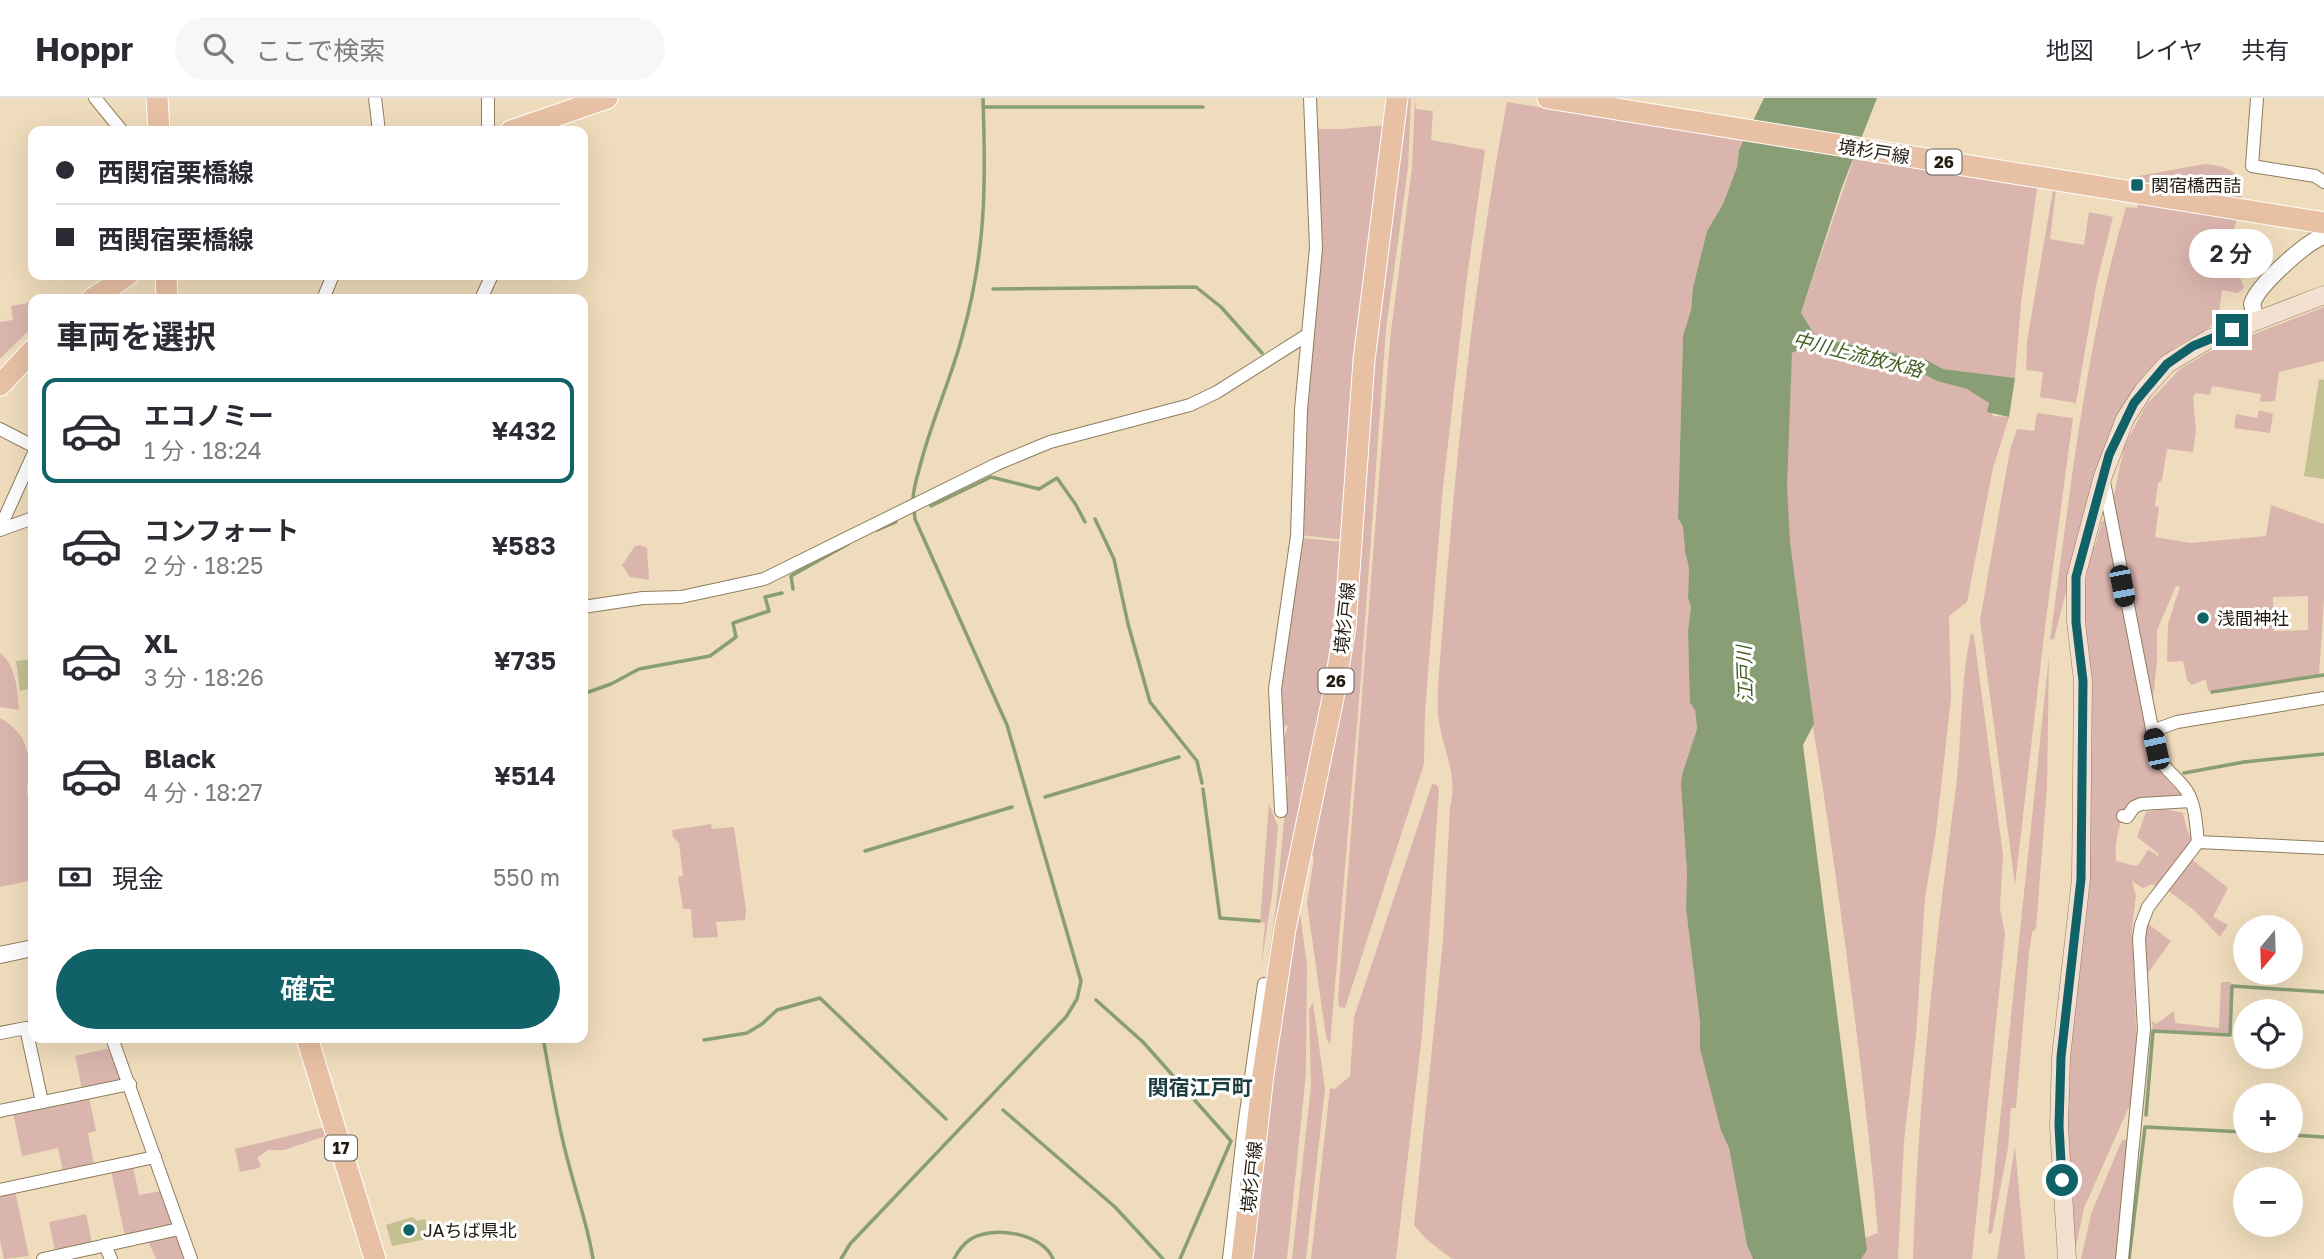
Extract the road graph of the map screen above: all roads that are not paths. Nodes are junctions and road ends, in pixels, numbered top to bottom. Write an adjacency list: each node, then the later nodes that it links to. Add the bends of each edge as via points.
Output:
1 (95, 98): 10 (street)
2 (157, 98): 11 (main road)
3 (375, 98): 12 (street)
4 (488, 98): 13 (street)
5 (607, 98): 14 (main road)
6 (1310, 98): 22 (street, via 1317,248)
7 (1397, 98): 59 (main road, 境杉戸線 / 26, via 1367,335 1345,626 1285,929)
8 (1548, 98): 16 (main road, 境杉戸線 / 26)
9 (2257, 98): 15 (street, via 2252,166)
10 (118, 126)
11 (159, 126)
12 (378, 126)
13 (488, 126)
14 (526, 126)
15 (2324, 181)
16 (2324, 223)
17 (2324, 236): 21 (street, via 2305,246 2258,292 2252,304)
18 (120, 280): 19 (main road)
19 (100, 294)
20 (2324, 295): 21 (main road)
21 (2256, 320): 28 (main road, via 2193,346 2154,377 2124,419)
22 (1307, 335): 31 (street, via 1190,405 1050,442 764,579 681,597); 35 (street, via 1297,536 1275,689)
23 (28, 355): 24 (main road)
24 (0, 385)
25 (0, 429): 26 (street)
26 (28, 443)
27 (28, 466): 30 (street)
28 (2103, 476): 33 (street); 60 (main road, via 2076,577 2083,681 2081,879 2059,1115)
29 (28, 520): 30 (street)
30 (0, 529)
31 (588, 606)
32 (2324, 698): 33 (street, via 2177,722)
33 (2152, 732): 34 (street, via 2159,760)
34 (2191, 801): 36 (street, via 2141,804); 37 (street)
35 (1280, 811)
36 (2123, 816)
37 (2198, 842): 38 (street); 61 (street, via 2148,908 2141,925 2144,1029)
38 (2324, 848)
39 (28, 949): 40 (street)
40 (0, 956)
41 (1264, 984): 58 (street)
42 (0, 1033): 43 (street, via 26,1028)
43 (28, 1037)
44 (29, 1043): 48 (street)
45 (114, 1043): 47 (street)
46 (309, 1043): 57 (main road, 17)
47 (130, 1084): 48 (street); 50 (street)
48 (42, 1102): 49 (street)
49 (0, 1111)
50 (155, 1157): 51 (street); 52 (street)
51 (0, 1189)
52 (179, 1229): 53 (street); 56 (street)
53 (105, 1245): 54 (street); 55 (street)
54 (43, 1259)
55 (111, 1259)
56 (191, 1259)
57 (375, 1259)
58 (1229, 1259)
59 (1242, 1259)
60 (2067, 1259)
61 (2122, 1259)

